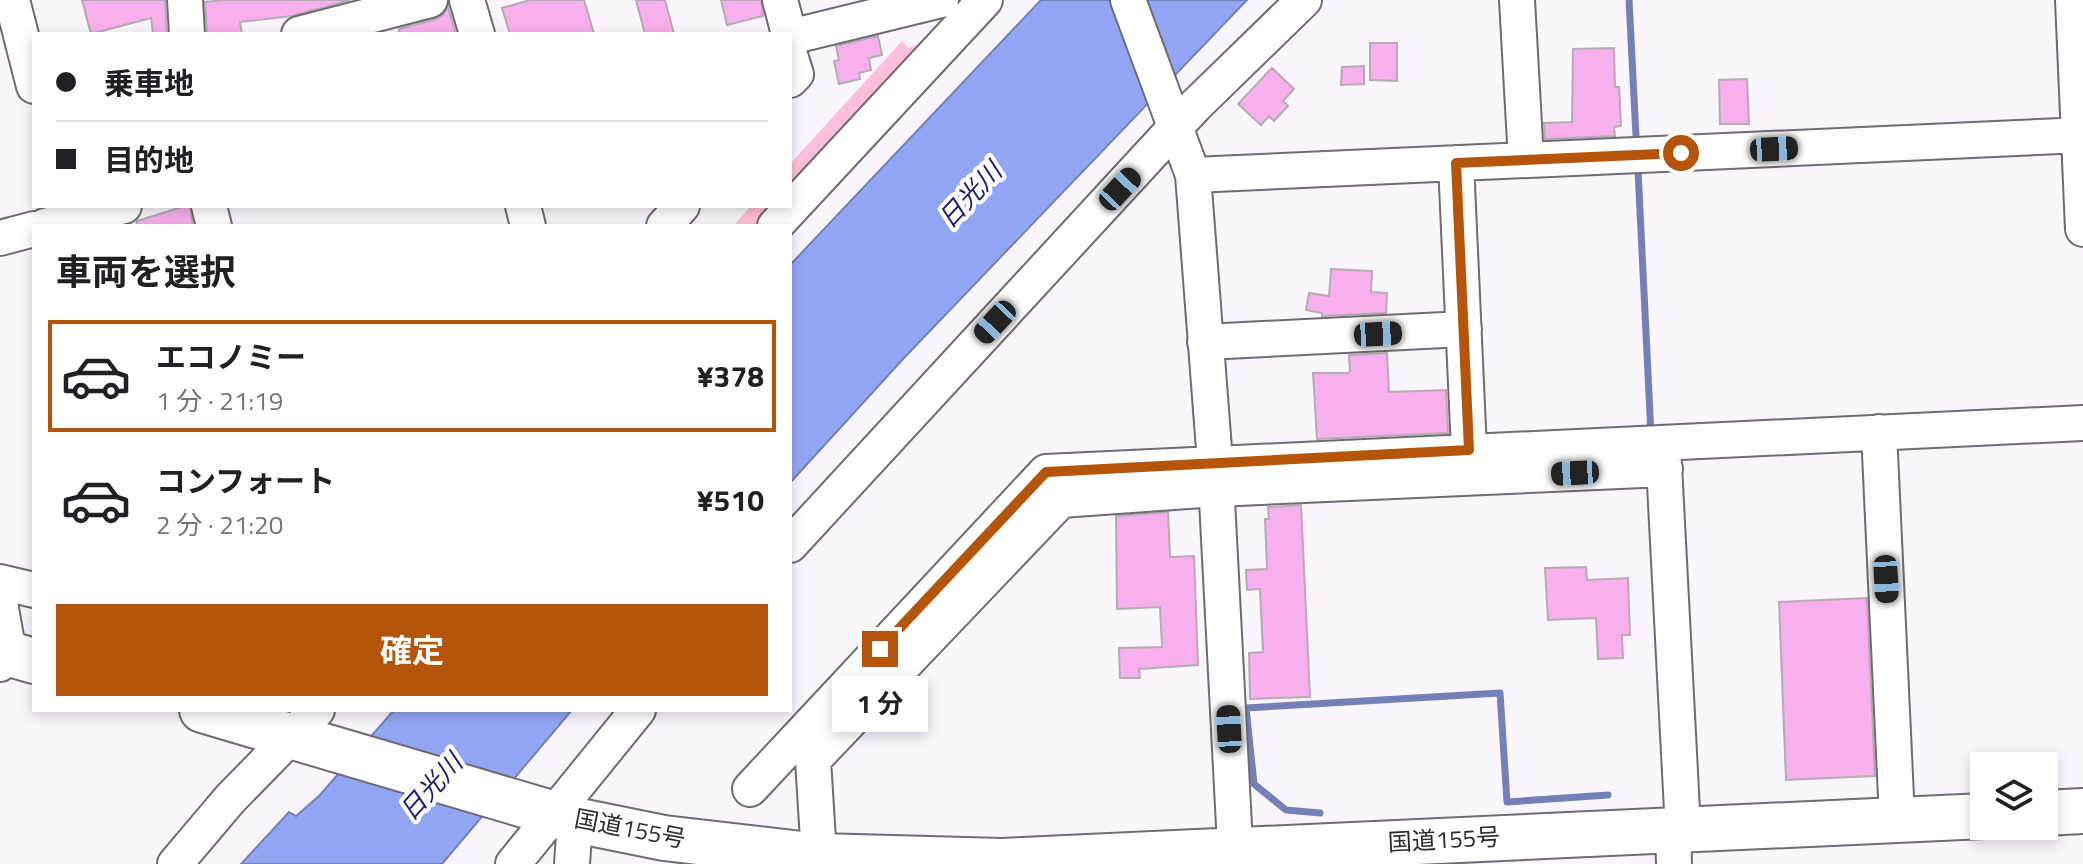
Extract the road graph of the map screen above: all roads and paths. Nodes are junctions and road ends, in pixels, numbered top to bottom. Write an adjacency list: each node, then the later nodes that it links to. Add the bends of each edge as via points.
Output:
1 (12, 0): 17 (street)
2 (185, 0): 12 (street)
3 (430, 0): 13 (street)
4 (467, 0): 14 (street)
5 (780, 0): 15 (street)
6 (941, 0): 16 (street)
7 (1128, 0): 18 (street)
8 (1304, 0): 18 (street)
9 (1517, 0): 20 (street)
10 (2073, 0): 19 (street)
11 (975, 3): 23 (street)
12 (187, 32)
13 (307, 32)
14 (476, 32)
15 (788, 32)
16 (792, 34)
17 (32, 78)
18 (1173, 125): 22 (street); 40 (street)
19 (2081, 135): 20 (street); 30 (street)
20 (1526, 160): 21 (street)
21 (1456, 163): 22 (street); 33 (street)
22 (1193, 175): 34 (street)
23 (792, 207)
24 (115, 208): 27 (street)
25 (680, 208): 28 (street)
26 (791, 208): 29 (street)
27 (61, 220)
28 (666, 224)
29 (777, 224)
30 (2083, 229)
31 (32, 230): 32 (street)
32 (0, 238)
33 (1464, 329): 34 (street); 37 (street)
34 (1205, 342): 39 (street)
35 (2083, 423): 36 (street)
36 (1879, 432): 38 (street); 55 (street)
37 (1469, 450): 38 (street); 39 (street)
38 (1664, 455): 39 (street); 56 (street)
39 (1215, 475): 48 (street, via 1046,472); 50 (street, via 1061,500 813,760); 58 (street)
40 (792, 543)
41 (0, 582): 42 (street)
42 (32, 590)
43 (0, 603): 44 (street)
44 (11, 658)
45 (213, 712): 47 (highway, 国道155号)
46 (636, 712): 53 (street)
47 (306, 729): 53 (highway, 国道155号); 59 (street, via 230,799)
48 (777, 760): 49 (street); 50 (street)
49 (750, 789)
50 (816, 798): 57 (street)
51 (2083, 811): 52 (highway)
52 (2058, 812)
53 (555, 813): 57 (highway, 国道155号, via 664,838); 60 (street); 61 (street)
54 (1970, 816): 55 (highway, 国道155号)
55 (1897, 819): 56 (highway, 国道155号)
56 (1677, 841): 58 (highway, 国道155号)
57 (819, 856): 58 (highway, 国道155号, via 1002,861)
58 (1236, 857)
59 (175, 864)
60 (513, 864)
61 (572, 864)

